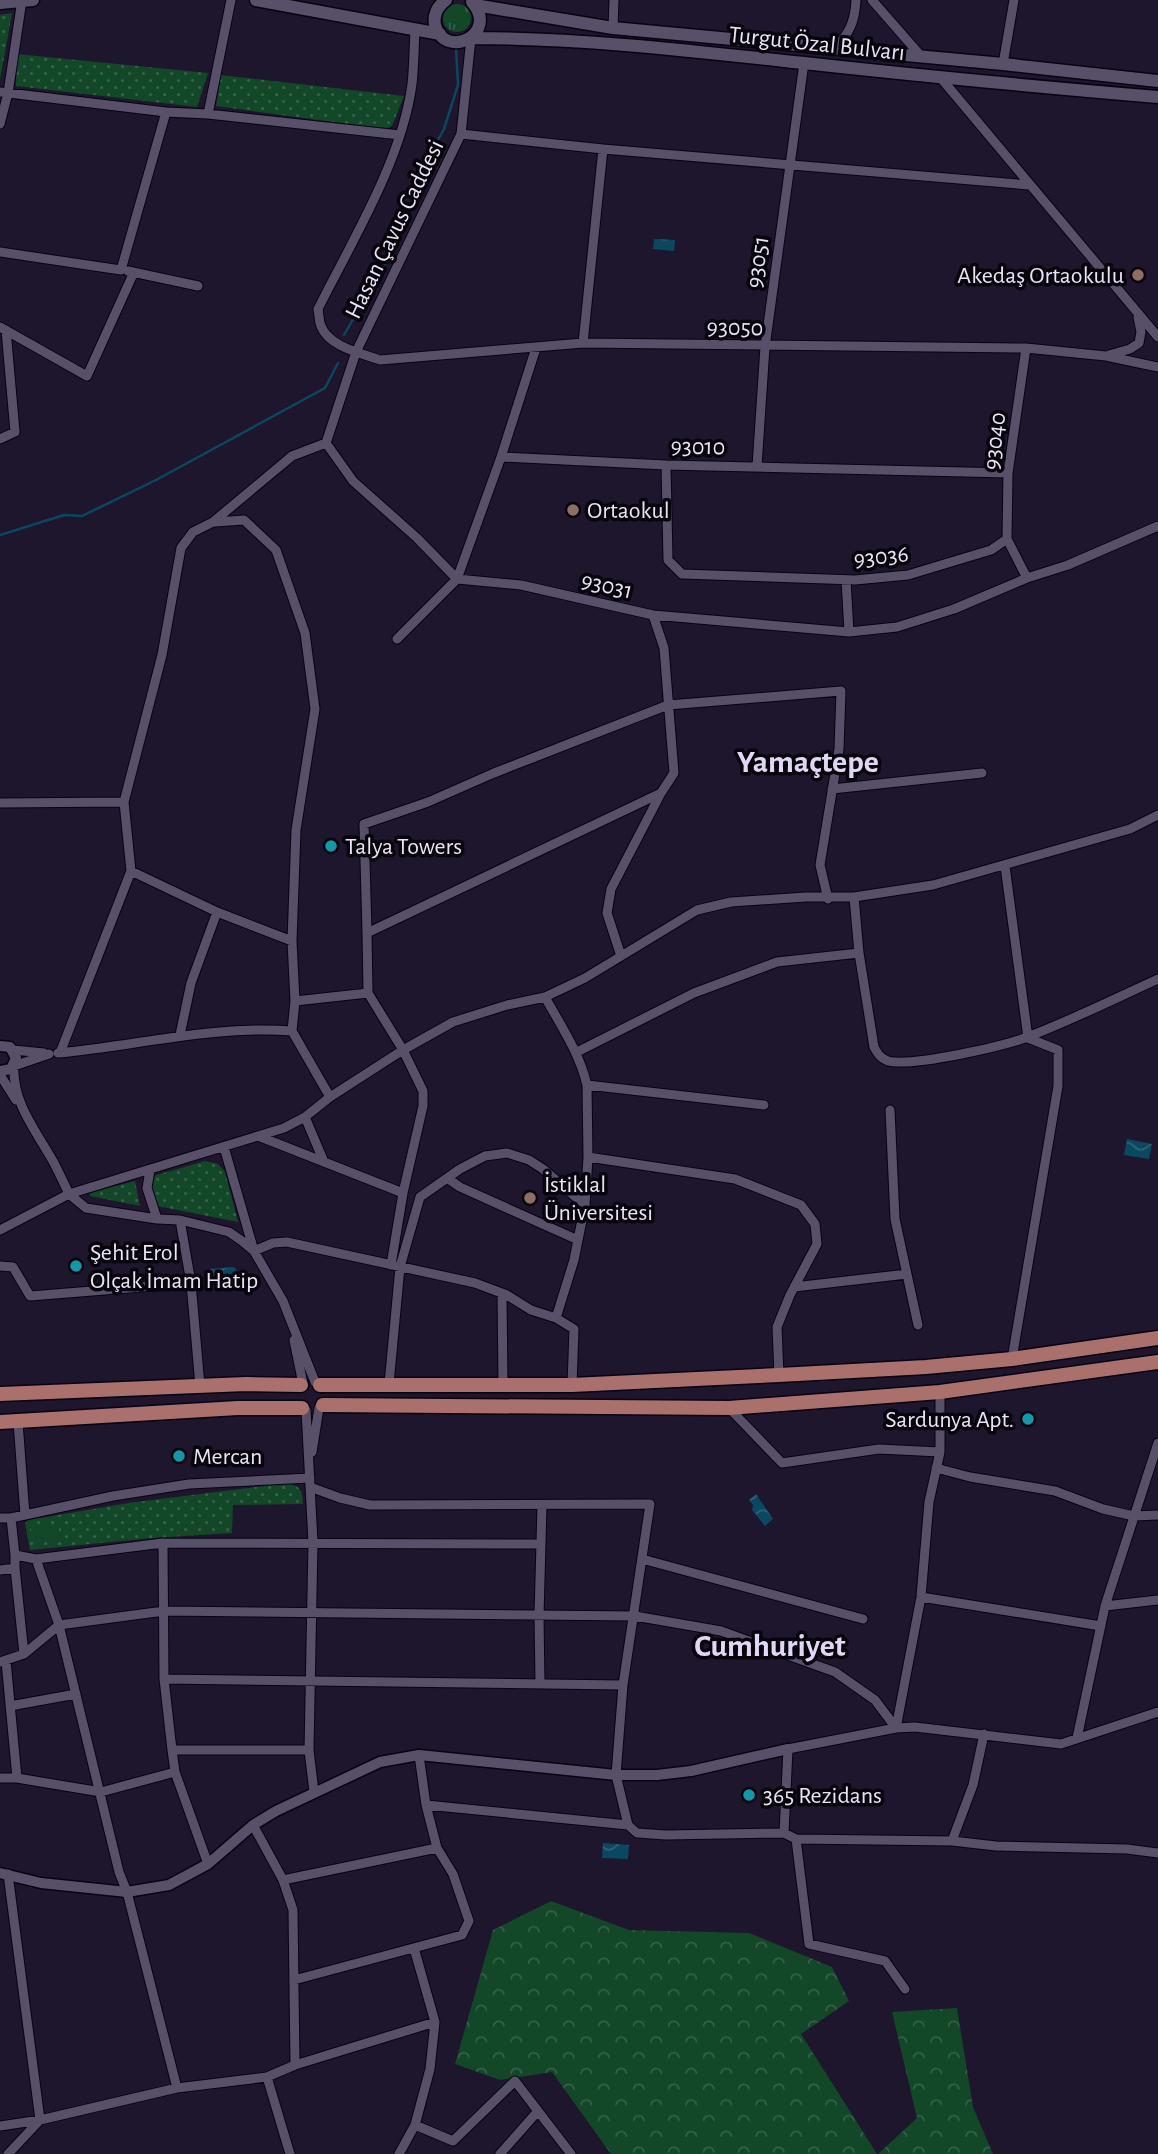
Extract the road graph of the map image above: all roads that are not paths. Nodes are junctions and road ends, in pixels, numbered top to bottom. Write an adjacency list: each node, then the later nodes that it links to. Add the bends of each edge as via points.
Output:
1 (22, 0): 2 (main road); 11 (main road); 22 (street)
2 (33, 0)
3 (231, 0): 25 (street)
4 (256, 0): 13 (main road, Turgut Özal Bulvarı)
5 (445, 0): 14 (main road, via 434,20)
6 (614, 0): 12 (street)
7 (856, 0): 16 (street, via 849,33)
8 (872, 0): 17 (street)
9 (1014, 0): 19 (street)
10 (472, 2): 12 (main road, Turgut Özal Bulvarı); 15 (main road, Turgut Özal Bulvarı, via 480,19)
11 (0, 3)
12 (613, 29): 16 (main road, Turgut Özal Bulvarı)
13 (415, 30): 14 (main road, Turgut Özal Bulvarı); 28 (street, via 412,85)
14 (440, 34): 15 (main road, Turgut Özal Bulvarı, via 451,41)
15 (471, 38): 18 (main road, Turgut Özal Bulvarı, via 552,39); 27 (street, Hasan Çavus Caddesi)
16 (834, 50): 17 (main road, Turgut Özal Bulvarı)
17 (922, 58): 19 (main road, Turgut Özal Bulvarı)
18 (804, 63): 20 (main road, Turgut Özal Bulvarı); 30 (street, 93051)
19 (1003, 64): 21 (main road, Turgut Özal Bulvarı)
20 (940, 77): 23 (main road, Turgut Özal Bulvarı); 31 (street)
21 (1158, 81)
22 (4, 92): 24 (street); 26 (street)
23 (1158, 97)
24 (166, 112): 25 (street); 33 (street)
25 (208, 114): 28 (street)
26 (0, 124)
27 (461, 134): 29 (street); 43 (street, Hasan Çavus Caddesi)
28 (400, 135): 43 (street, 93050, via 372,204 318,309 321,328 335,342)
29 (603, 149): 30 (street); 39 (street)
30 (790, 165): 31 (street); 40 (street, 93051)
31 (1029, 185): 36 (street)
32 (0, 252): 33 (street)
33 (121, 270): 34 (street)
34 (134, 272): 35 (street); 37 (street, via 87,376)
35 (198, 286)
36 (1137, 315): 38 (street); 44 (street, via 1139,342)
37 (3, 328): 46 (street, via 15,432)
38 (1158, 337)
39 (583, 343): 40 (street, 93050); 41 (street, 93050)
40 (765, 347): 42 (street, 93050); 50 (street, 93051)
41 (536, 348): 43 (street, 93050, via 380,360); 48 (street)
42 (1026, 348): 44 (street, 93050); 51 (street, 93040)
43 (356, 352): 47 (street)
44 (1106, 356): 45 (street, 93050)
45 (1158, 367)
46 (0, 439)
47 (326, 443): 52 (street, via 292,456); 56 (street, via 353,481)
48 (502, 457): 49 (street, 93010); 56 (street)
49 (666, 465): 50 (street, 93010); 57 (street, 93036, via 668,560 682,574)
50 (757, 466): 51 (street, 93010)
51 (1008, 473): 54 (street, 93040)
52 (213, 522): 65 (street, via 193,531 181,548 162,655); 74 (street, via 244,520 276,550 305,633 315,709 296,831)
53 (1158, 526): 55 (street)
54 (1007, 539): 55 (street); 57 (street, 93036, via 991,550 908,575)
55 (1027, 578): 59 (street, 93031, via 954,609 898,626)
56 (457, 579): 58 (street, 93031, via 521,585); 60 (street)
57 (846, 580): 59 (street)
58 (653, 615): 59 (street, 93031); 61 (street, via 664,648)
59 (849, 632)
60 (397, 639)
61 (668, 705): 63 (street, via 841,691); 64 (street, via 674,773); 73 (street, via 364,824)
62 (982, 774): 63 (street)
63 (832, 789): 71 (street, via 820,865)
64 (661, 793): 73 (street); 76 (street, via 611,889 607,913)
65 (124, 802): 66 (street); 69 (street)
66 (0, 803)
67 (1158, 815): 68 (street, via 1130,829)
68 (1004, 866): 70 (street); 83 (street)
69 (131, 871): 72 (street); 88 (street)
70 (854, 897): 71 (street); 75 (street)
71 (828, 899): 76 (street, via 731,902 697,909)
72 (217, 912): 74 (street); 82 (street, via 191,983)
73 (367, 933): 78 (street)
74 (292, 941): 80 (street)
75 (859, 953): 83 (street, via 879,1056 901,1063 935,1059); 87 (street, via 777,962 694,993)
76 (621, 956): 79 (street)
77 (1158, 979): 83 (street)
78 (368, 993): 80 (street); 86 (street)
79 (545, 997): 86 (street, via 453,1022); 87 (street)
80 (295, 1001): 81 (street)
81 (292, 1031): 82 (street); 93 (street)
82 (180, 1035): 88 (street)
83 (1028, 1038): 121 (street, via 1058,1050 1058,1086)
84 (1, 1046): 85 (street)
85 (13, 1050): 89 (street); 90 (street)
86 (403, 1050): 93 (street); 104 (street, via 423,1091)
87 (577, 1052): 92 (street)
88 (60, 1053): 89 (street)
89 (49, 1054): 90 (street)
90 (14, 1066): 91 (street); 96 (street)
91 (0, 1073): 96 (street)
92 (587, 1085): 94 (street); 100 (street)
93 (330, 1097): 97 (street)
94 (764, 1105)
95 (890, 1111): 114 (street, via 895,1219)
96 (24, 1112): 105 (street)
97 (305, 1117): 98 (street); 101 (street)
98 (257, 1136): 99 (street); 101 (street)
99 (224, 1147): 102 (street); 111 (street)
100 (588, 1157): 106 (street); 116 (street, via 735,1179 801,1205 815,1224 817,1244)
101 (324, 1162): 104 (street)
102 (150, 1170): 105 (street); 107 (street, via 147,1188)
103 (447, 1178): 106 (street, via 485,1156 507,1153 543,1169); 110 (street); 113 (street, via 420,1197)
104 (403, 1193): 113 (street)
105 (69, 1194): 107 (street, via 86,1208); 109 (street)
106 (585, 1205): 110 (street)
107 (157, 1219): 108 (street)
108 (180, 1220): 111 (street, via 229,1232); 115 (street)
109 (0, 1230)
110 (578, 1240): 118 (street)
111 (254, 1251): 113 (street, via 287,1242); 124 (street, via 283,1301)
112 (0, 1266): 115 (street, via 13,1267 30,1296)
113 (395, 1266): 117 (street); 125 (street)
114 (907, 1274): 116 (street); 119 (street)
115 (191, 1283): 128 (street)
116 (794, 1287): 123 (street, via 777,1327)
117 (502, 1293): 118 (street); 126 (street)
118 (556, 1318): 127 (street, via 574,1329)
119 (918, 1325)
120 (1158, 1338): 121 (main road)
121 (1012, 1359): 123 (main road)
122 (1158, 1362): 129 (main road)
123 (779, 1375): 127 (main road)
124 (310, 1384): 125 (main road); 128 (main road); 131 (main road, via 297,1399); 131 (main road, via 325,1392)
125 (389, 1384): 126 (main road)
126 (503, 1384): 127 (main road)
127 (572, 1385)
128 (200, 1386): 130 (main road)
129 (940, 1392): 132 (main road); 136 (street)
130 (0, 1394)
131 (312, 1408): 132 (main road); 134 (main road, via 238,1408); 138 (street)
132 (729, 1408): 136 (street, via 782,1463 879,1449)
133 (0, 1422): 134 (main road)
134 (18, 1422): 140 (street)
135 (1158, 1443): 142 (street)
136 (940, 1451): 137 (street)
137 (936, 1468): 142 (street, via 1055,1491); 153 (street)
138 (310, 1478): 139 (street, via 340,1498 370,1505); 140 (street, via 189,1484); 145 (street)
139 (542, 1506): 147 (street); 150 (street, via 650,1504)
140 (24, 1515): 144 (street)
141 (1158, 1515): 142 (street)
142 (1134, 1516): 155 (street)
143 (0, 1518): 144 (street)
144 (11, 1518): 148 (street)
145 (313, 1542): 146 (street); 147 (street); 157 (street)
146 (163, 1544): 149 (street); 156 (street)
147 (540, 1544): 158 (street)
148 (15, 1555): 149 (street); 151 (street)
149 (36, 1559): 161 (street)
150 (642, 1559): 159 (street); 160 (street)
151 (15, 1568): 152 (street); 163 (street)
152 (0, 1570)
153 (921, 1597): 162 (street); 172 (street)
154 (1158, 1600): 155 (street)
155 (1105, 1606): 162 (street)
156 (164, 1611): 157 (street); 161 (street); 165 (street)
157 (311, 1611): 158 (street); 166 (street)
158 (538, 1616): 159 (street); 167 (street)
159 (635, 1616): 168 (street); 172 (street, via 720,1631 835,1672 875,1700)
160 (863, 1619)
161 (59, 1625): 163 (street); 169 (street)
162 (1101, 1626): 174 (street)
163 (24, 1654): 164 (street)
164 (3, 1662): 170 (street)
165 (164, 1679): 166 (street); 177 (street)
166 (310, 1682): 167 (street); 175 (street)
167 (540, 1684): 168 (street)
168 (623, 1685): 180 (street)
169 (76, 1694): 170 (street); 183 (street)
170 (10, 1706): 181 (street)
171 (1158, 1712): 174 (street)
172 (896, 1728): 173 (street); 176 (street)
173 (984, 1734): 174 (street, via 1061,1744); 190 (street, via 973,1786)
174 (1077, 1738)
175 (310, 1749): 177 (street); 184 (street)
176 (788, 1749): 180 (street, via 691,1772); 188 (street)
177 (172, 1750): 179 (street)
178 (419, 1755): 180 (street); 184 (street, via 380,1762); 185 (street)
179 (175, 1772): 183 (street); 193 (street)
180 (616, 1775): 187 (street)
181 (17, 1777): 182 (street); 183 (street)
182 (0, 1779)
183 (101, 1792): 196 (street)
184 (314, 1793): 186 (street)
185 (426, 1805): 187 (street); 191 (street)
186 (253, 1825): 193 (street); 195 (street)
187 (628, 1825): 188 (street, via 637,1833 666,1835)
188 (785, 1833): 189 (street)
189 (796, 1839): 190 (street); 199 (street, via 809,1944 885,1961)
190 (952, 1841): 192 (street)
191 (437, 1848): 195 (street); 197 (street, via 453,1874 469,1920 462,1934)
192 (1158, 1853)
193 (208, 1864): 196 (street, via 169,1885)
194 (4, 1874): 196 (street, via 41,1883); 205 (street)
195 (283, 1880): 198 (street, via 293,1910)
196 (127, 1892): 203 (street)
197 (414, 1948): 198 (street); 200 (street)
198 (294, 1980): 201 (street)
199 (905, 1989)
200 (435, 2022): 201 (street); 206 (street, via 430,2069)
201 (295, 2065): 202 (street)
202 (267, 2077): 203 (street); 209 (street)
203 (177, 2088): 205 (street)
204 (538, 2111): 206 (street, via 515,2081 453,2141); 211 (street); 212 (street)
205 (40, 2120): 207 (street); 208 (street)
206 (415, 2125): 210 (street)
207 (0, 2126)
208 (8, 2154)
209 (290, 2154)
210 (399, 2154)
211 (500, 2154)
212 (571, 2154)

